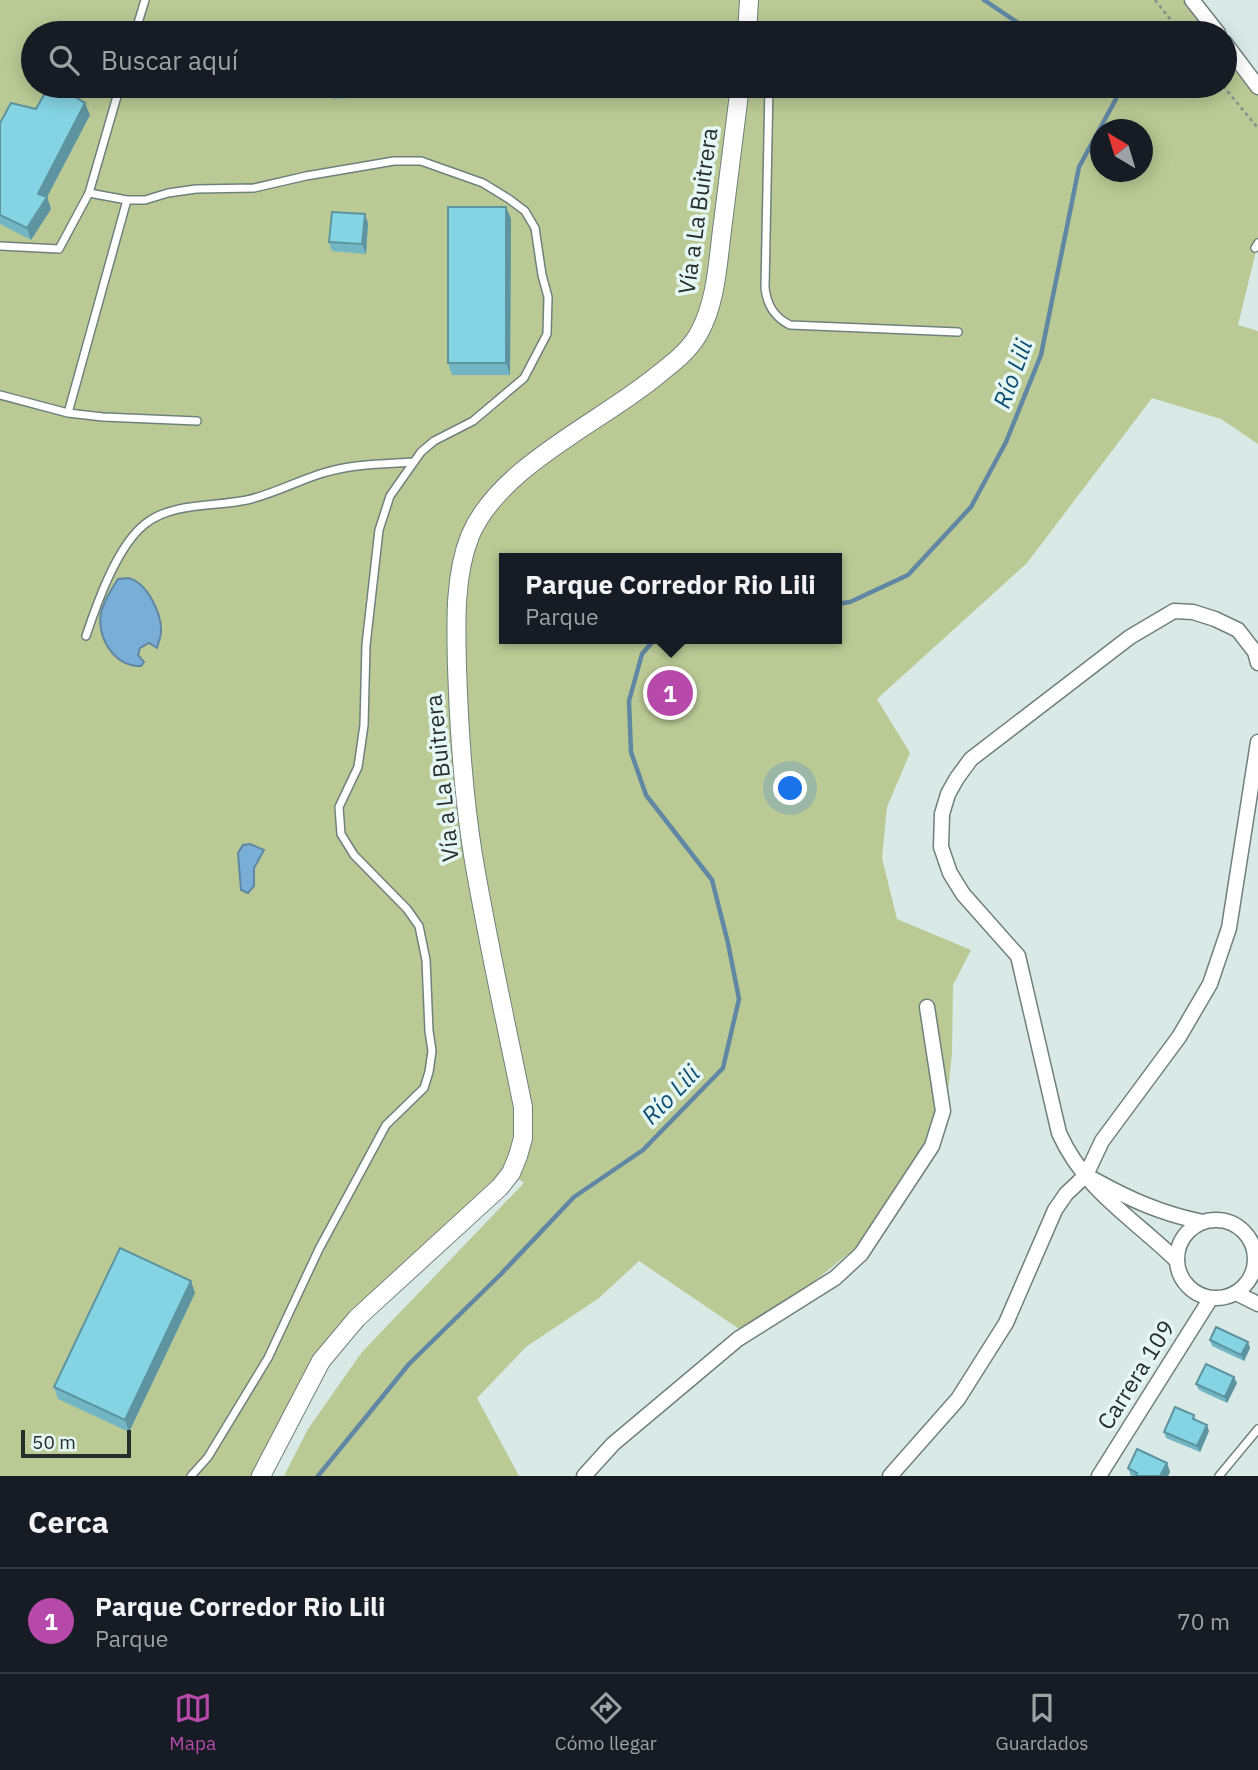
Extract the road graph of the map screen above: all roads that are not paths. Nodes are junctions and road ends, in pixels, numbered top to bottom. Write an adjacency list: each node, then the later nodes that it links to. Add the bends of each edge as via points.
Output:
1 (145, 0): 4 (lane)
2 (749, 0): 5 (street)
3 (1192, 0): 6 (street)
4 (139, 21)
5 (748, 21)
6 (1209, 21)
7 (1237, 59): 8 (street)
8 (1258, 87)
9 (117, 98): 12 (lane)
10 (738, 98): 33 (street, Vía a La Buitrera, via 716,274 699,334 687,351 636,393 535,461 508,486 483,513 464,556 456,631 458,713 473,855 523,1107 518,1156 511,1173 488,1201 357,1318 321,1361)
11 (769, 98): 15 (lane, via 765,288 774,314 790,325)
12 (89, 193): 13 (lane); 14 (lane, via 60,249)
13 (127, 200): 17 (lane); 19 (lane, via 254,188 394,161 421,161 483,183 525,211 535,229 548,297 547,334 541,348 524,378 473,421 434,441)
14 (0, 246)
15 (958, 332)
16 (0, 395): 17 (lane)
17 (68, 413): 18 (lane)
18 (197, 421)
19 (412, 462): 20 (lane, via 348,467 249,500 158,516 138,531 111,571); 32 (lane, via 390,496 379,530 358,767 340,807 341,834 354,855 419,926 426,960 432,1051 429,1072 424,1088 386,1125 319,1249 268,1358 208,1457)
20 (86, 636)
21 (1258, 663): 24 (street, via 1238,630 1193,612 1174,611 1130,636 971,759 948,794 941,847 950,873 1018,956 1059,1133)
22 (1258, 742): 24 (street, via 1229,928 1210,984 1179,1037 1102,1141)
23 (926, 1007): 34 (street, via 943,1111 932,1146 861,1254 835,1278 738,1339 612,1444)
24 (1086, 1175): 25 (street, via 1145,1206); 26 (street, via 1120,1213); 35 (street, via 1055,1210 1006,1323 958,1399)
25 (1203, 1222): 26 (street, via 1184,1236); 27 (street, via 1220,1219 1240,1227 1249,1236)
26 (1176, 1260): 29 (street, via 1186,1285)
27 (1257, 1260): 28 (street, via 1250,1279)
28 (1236, 1293): 29 (street); 30 (street)
29 (1211, 1298): 36 (street, Carrera 109)
30 (1258, 1304)
31 (1258, 1429): 37 (lane)
32 (191, 1476)
33 (261, 1476)
34 (584, 1476)
35 (890, 1476)
36 (1099, 1476)
37 (1219, 1476)

